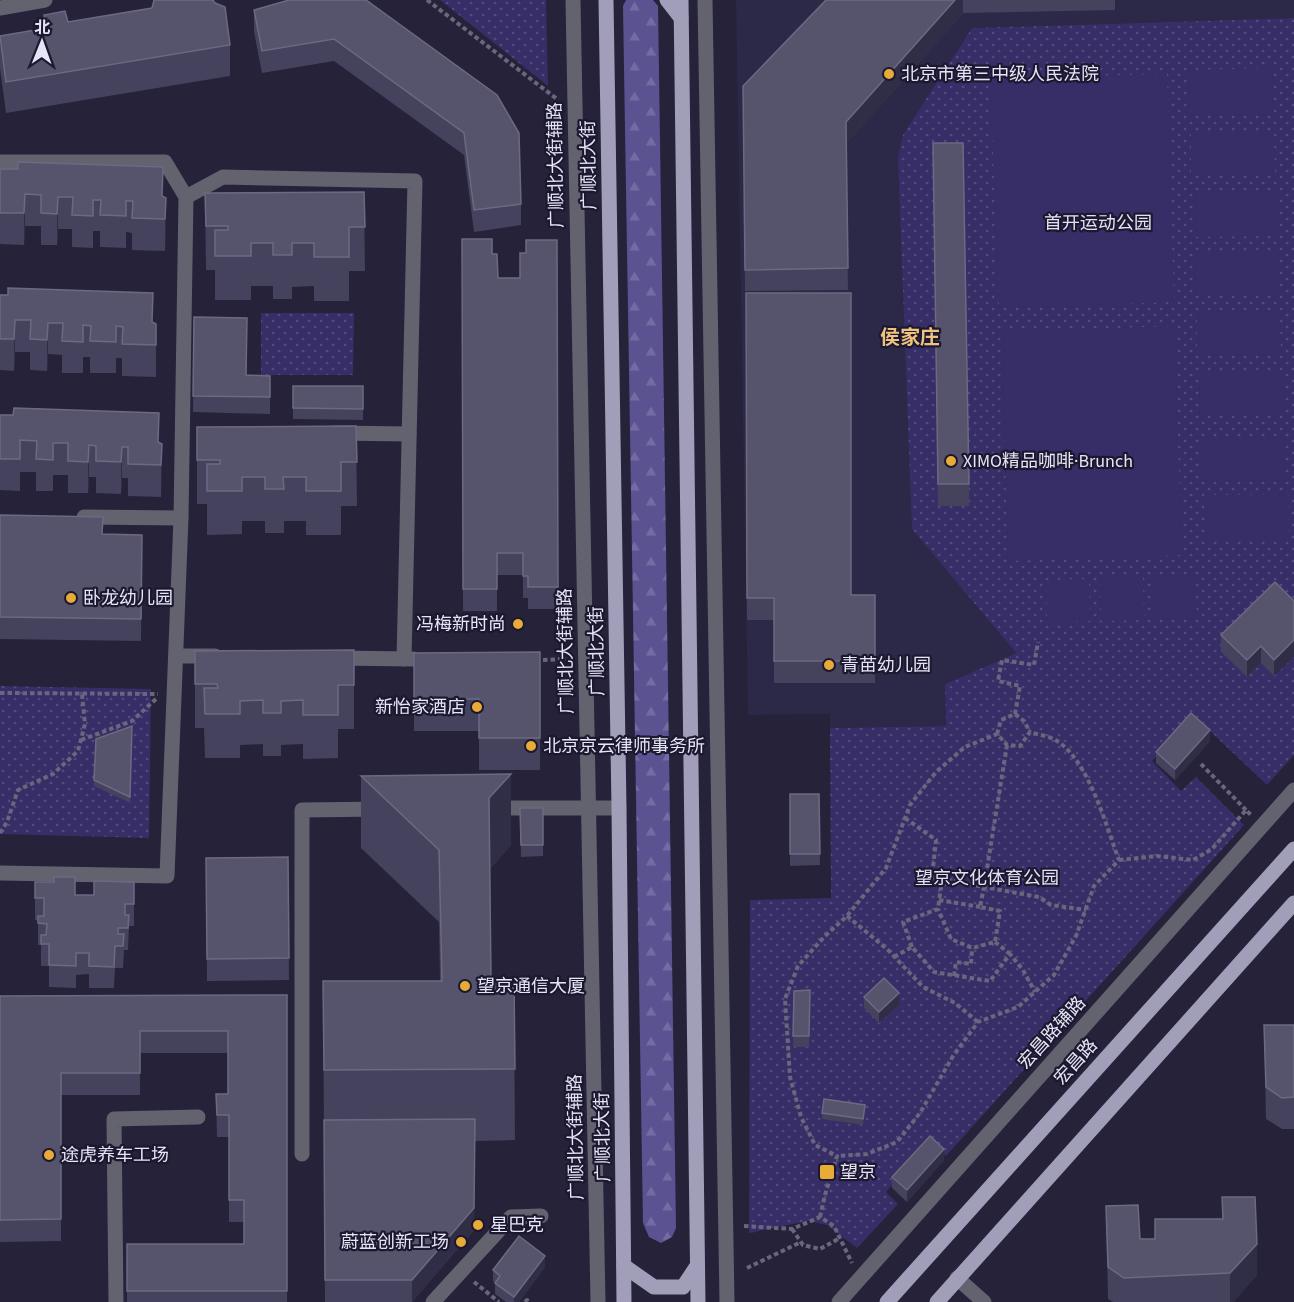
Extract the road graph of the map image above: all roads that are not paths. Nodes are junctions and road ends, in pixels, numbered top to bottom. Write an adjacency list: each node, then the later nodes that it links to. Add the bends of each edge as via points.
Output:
1 (45, 0): 8 (street)
2 (573, 0): 24 (street, 广顺北大街辅路)
3 (606, 0): 10 (main road, 广顺北大街)
4 (616, 0): 10 (main road)
5 (667, 0): 9 (main road)
6 (681, 0): 9 (main road)
7 (705, 0): 41 (street)
8 (0, 8)
9 (681, 18): 34 (main road)
10 (606, 22): 25 (main road, 广顺北大街)
11 (0, 162): 12 (street, via 165,162)
12 (186, 197): 14 (street, via 223,177 415,181); 16 (street, via 188,431)
13 (326, 433): 14 (street)
14 (409, 434): 20 (street)
15 (68, 516): 16 (street)
16 (181, 518): 17 (street)
17 (176, 656): 18 (street); 28 (street, via 168,876)
18 (233, 657)
19 (324, 658): 20 (street)
20 (404, 659): 21 (street)
21 (427, 659)
22 (1294, 790): 42 (street, 宏昌路辅路)
23 (475, 808): 24 (street)
24 (589, 808): 25 (street); 38 (street, 广顺北大街辅路)
25 (619, 808): 33 (main road, 广顺北大街)
26 (394, 809): 31 (street, via 302,810)
27 (1294, 849): 43 (main road, 宏昌路)
28 (0, 873)
29 (1294, 903): 35 (main road)
30 (198, 1117): 36 (street, via 114,1119)
31 (302, 1154)
32 (541, 1216): 37 (street, via 511,1217)
33 (624, 1266): 34 (main road, via 654,1287 683,1287); 39 (main road, 广顺北大街)
34 (697, 1266): 40 (main road)
35 (957, 1278): 44 (main road); 45 (street)
36 (116, 1302)
37 (433, 1302)
38 (598, 1302)
39 (624, 1302)
40 (698, 1302)
41 (727, 1302)
42 (839, 1302)
43 (887, 1302)
44 (937, 1302)
45 (984, 1302)

